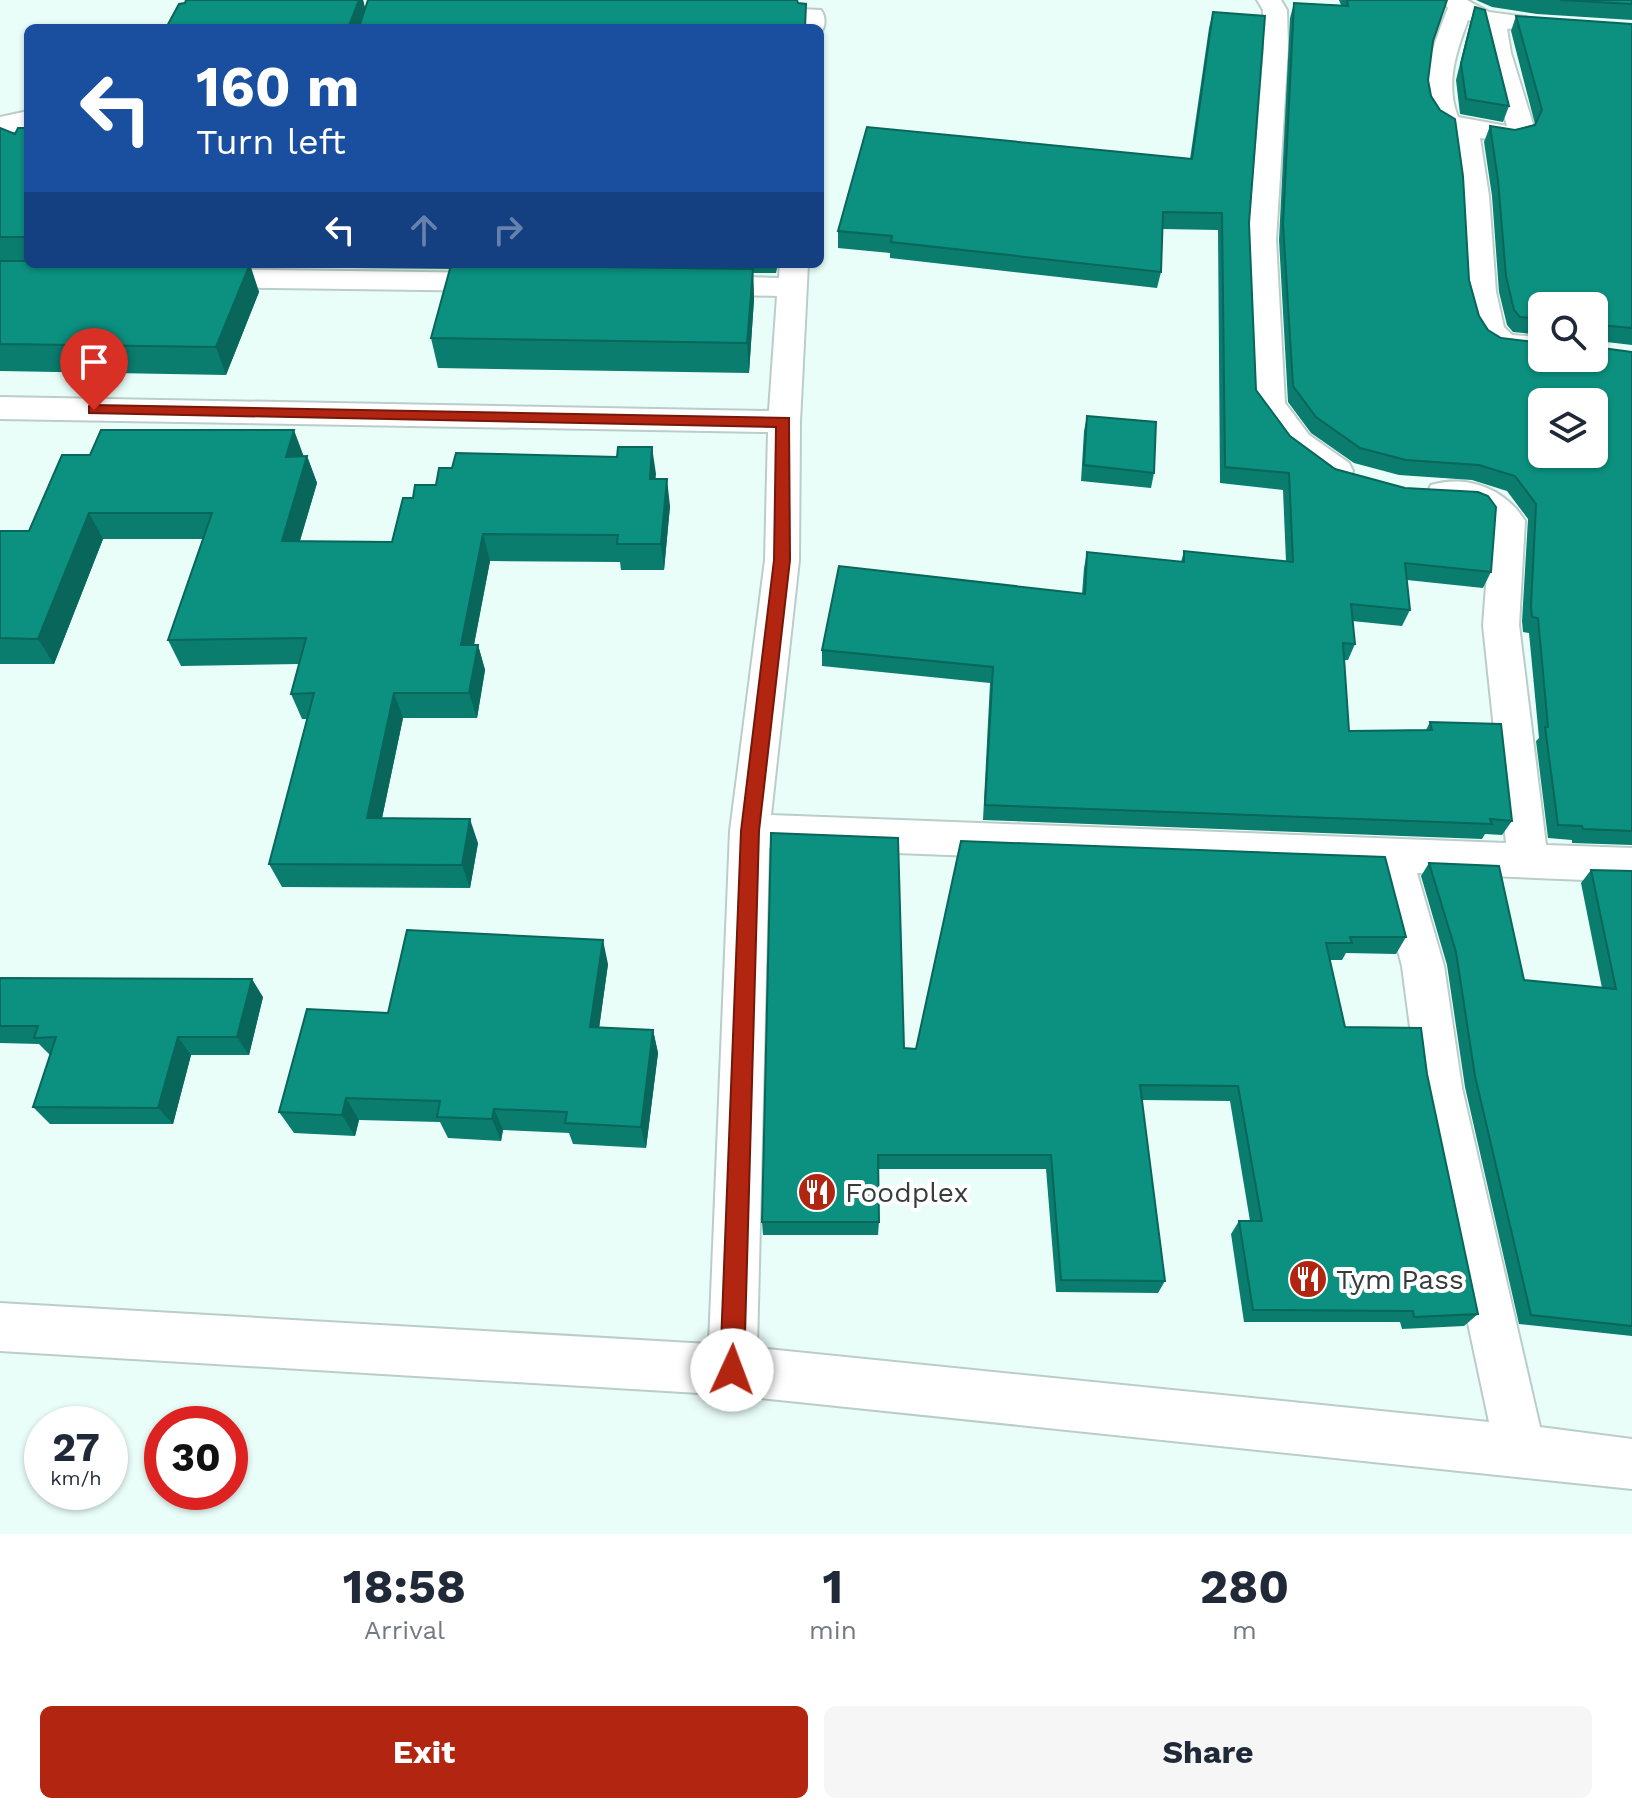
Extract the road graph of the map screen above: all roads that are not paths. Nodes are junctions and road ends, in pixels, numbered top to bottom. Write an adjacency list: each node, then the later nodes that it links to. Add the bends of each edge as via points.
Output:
1 (1269, 0): 17 (street, via 1275,10 1276,48 1262,240 1269,405 1298,443 1342,475)
2 (1457, 4): 4 (street); 8 (street, via 1439,65 1442,113 1447,122)
3 (733, 14): 5 (street, via 812,15)
4 (1494, 21): 6 (street); 8 (street, via 1519,131)
5 (812, 24)
6 (1540, 24)
7 (24, 120): 9 (street)
8 (1465, 128): 14 (street, via 1489,330 1503,343)
9 (0, 129)
10 (793, 275): 13 (street); 16 (street)
11 (169, 278): 12 (street)
12 (520, 283)
13 (680, 285)
14 (1528, 346)
15 (0, 408): 16 (street)
16 (784, 422): 19 (street, via 782,560)
17 (1371, 482)
18 (1414, 491): 21 (street, via 1494,502 1508,521 1501,625)
19 (750, 831): 20 (street); 24 (street)
20 (1392, 854): 21 (street); 25 (street, via 1423,966 1440,1088)
21 (1528, 860): 22 (street)
22 (1632, 865)
23 (0, 1327): 24 (street)
24 (732, 1370): 25 (street)
25 (1520, 1450): 26 (street)
26 (1632, 1464)

